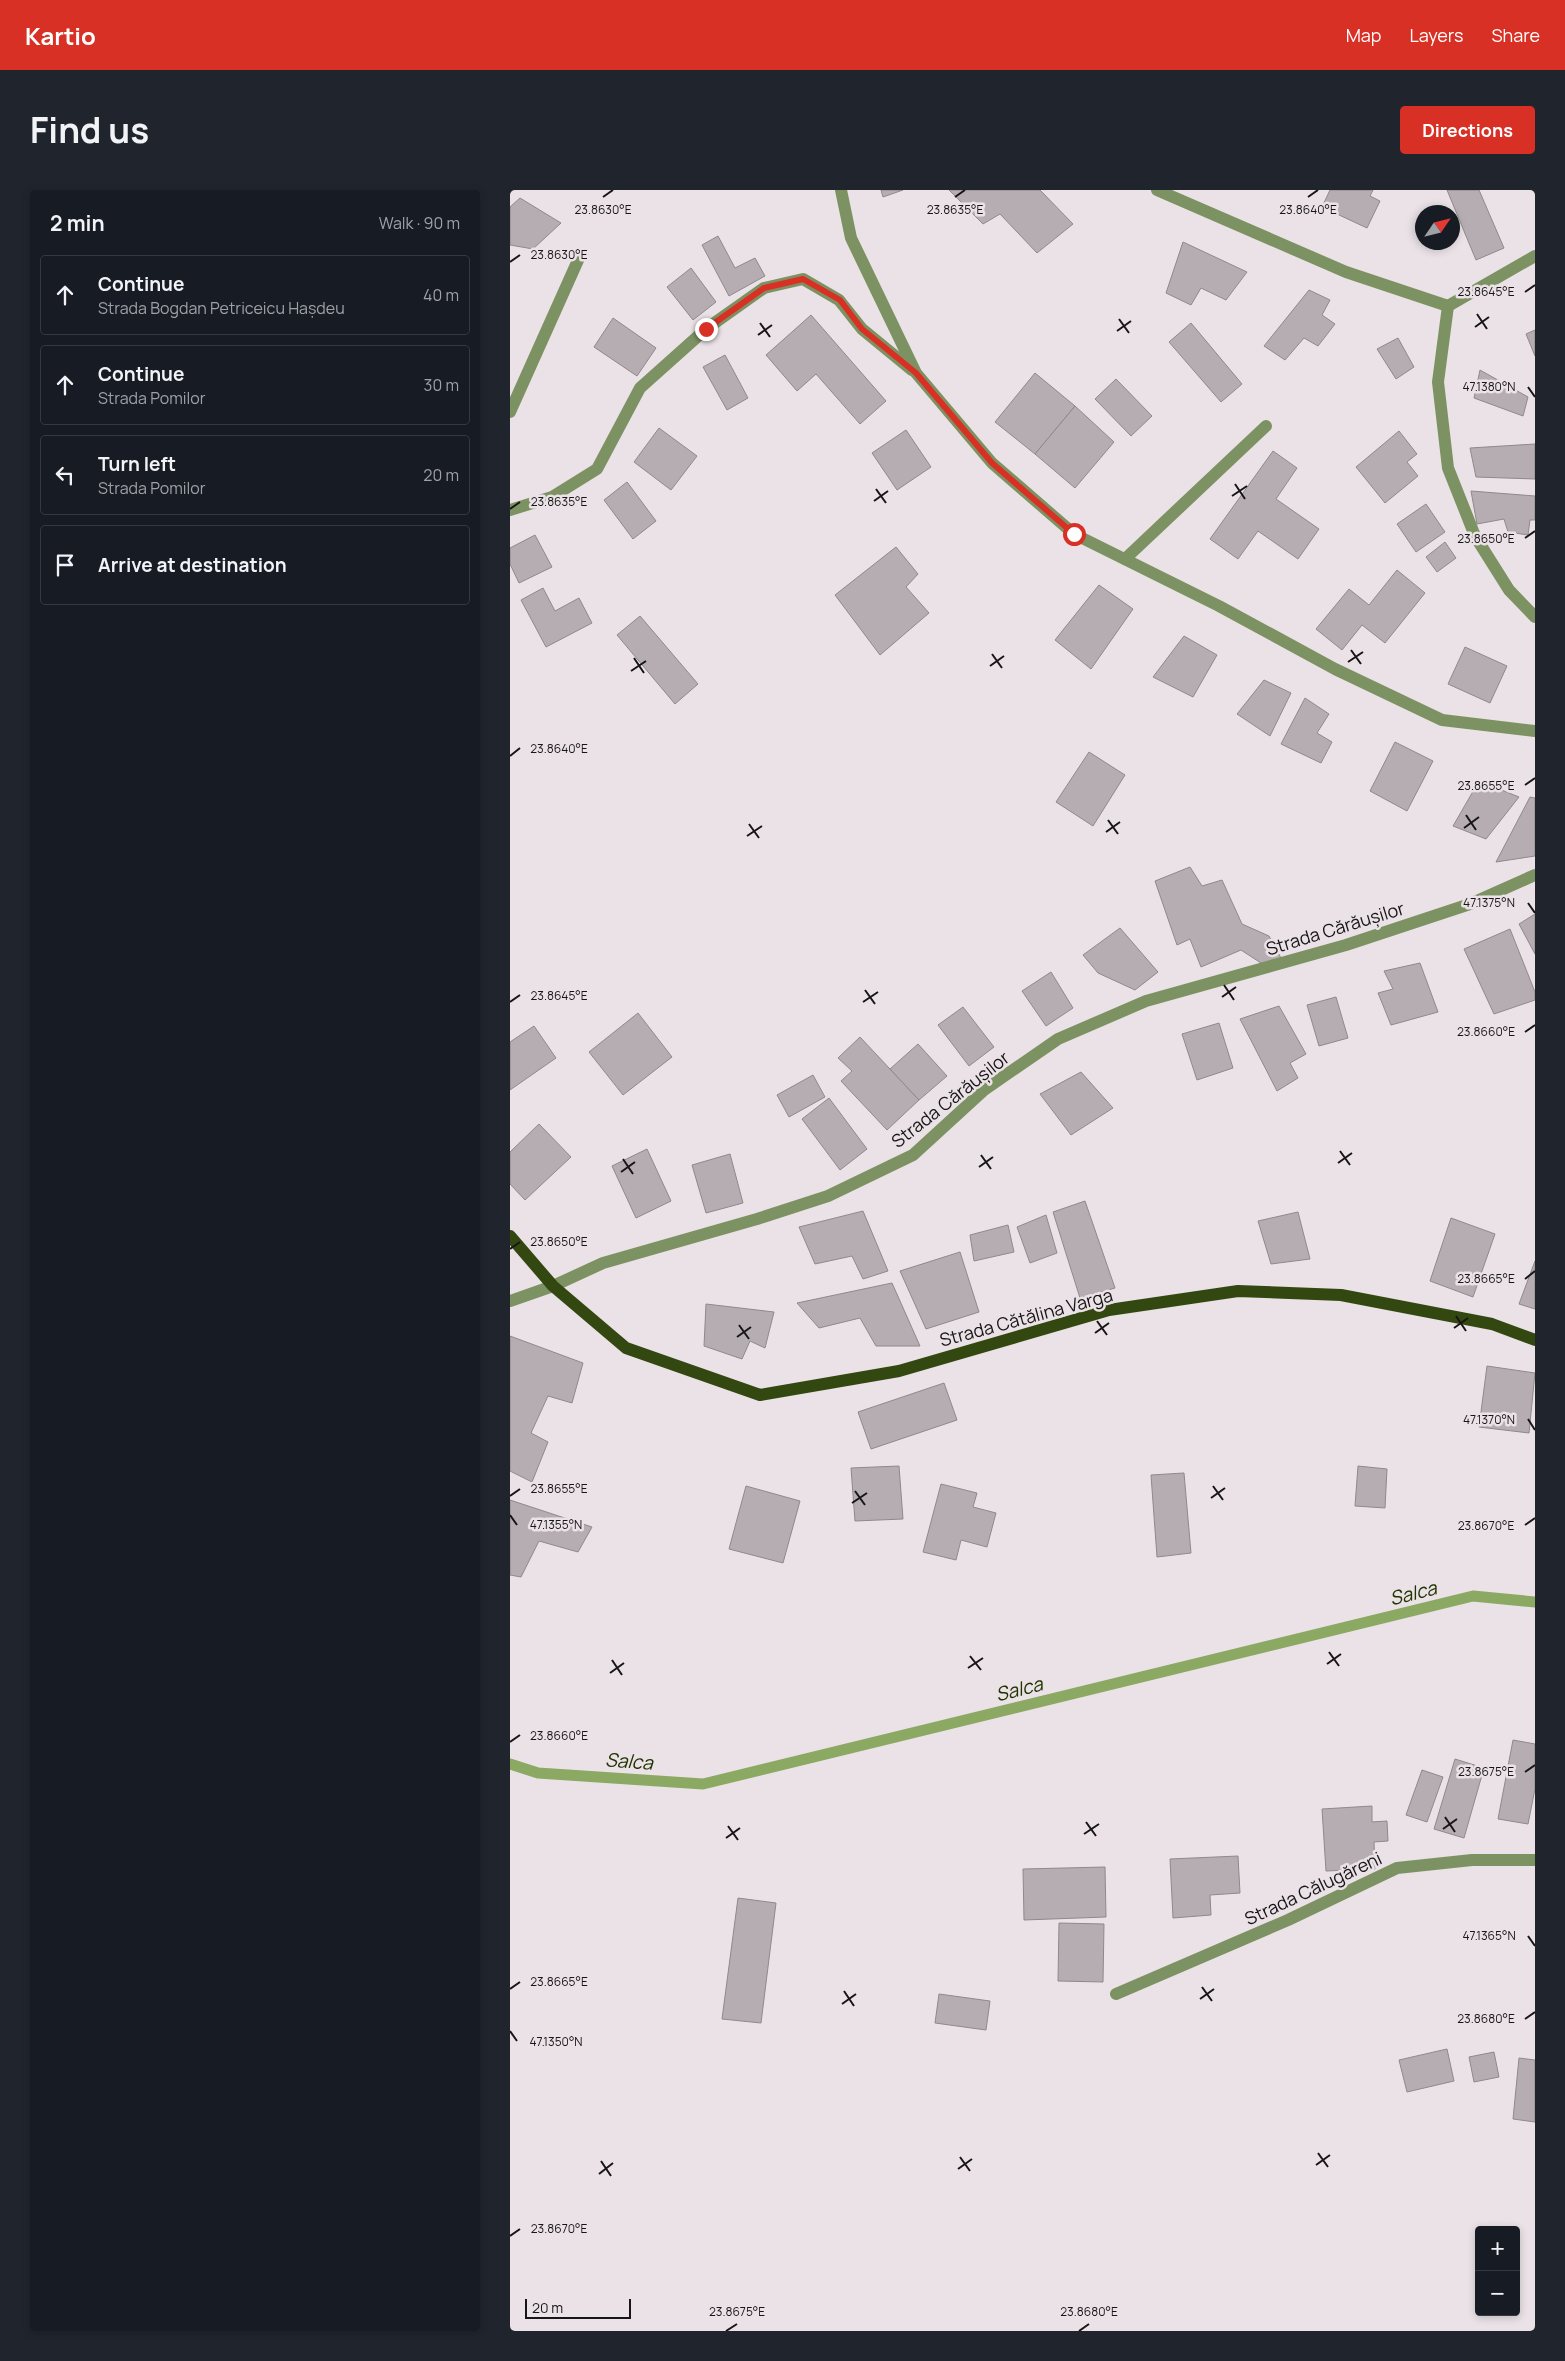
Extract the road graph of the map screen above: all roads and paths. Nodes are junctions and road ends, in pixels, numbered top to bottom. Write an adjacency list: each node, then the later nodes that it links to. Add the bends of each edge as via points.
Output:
1 (841, 190): 6 (street, via 851,238)
2 (1157, 190): 5 (street, via 1346,272)
3 (1535, 256): 5 (street)
4 (579, 258): 7 (street)
5 (1448, 306): 11 (street, via 1438,382 1448,468 1475,536 1509,590)
6 (916, 373): 9 (street, via 862,329 840,300 803,279 764,288 706,329 640,388 597,470 552,497); 10 (street, via 992,463 1074,534)
7 (510, 412)
8 (1266, 426): 10 (street)
9 (510, 510)
10 (1125, 559): 12 (street, via 1335,669 1442,720)
11 (1535, 617)
12 (1535, 731)
13 (1535, 874): 15 (street, Strada Cărăușilor, via 1470,904 1346,944 1146,1001 1058,1039 984,1090 913,1155 828,1196 604,1263)
14 (510, 1236): 15 (main road, Strada Cătălina Varga)
15 (553, 1286): 16 (street, Strada Cărăușilor); 17 (main road, Strada Cătălina Varga, via 626,1348 760,1395 899,1371 1108,1310 1238,1291 1341,1294 1492,1324)
16 (510, 1301)
17 (1535, 1340)
18 (1535, 1860): 19 (street, Strada Călugăreni, via 1472,1860 1397,1868 1288,1920)
19 (1116, 1994)

